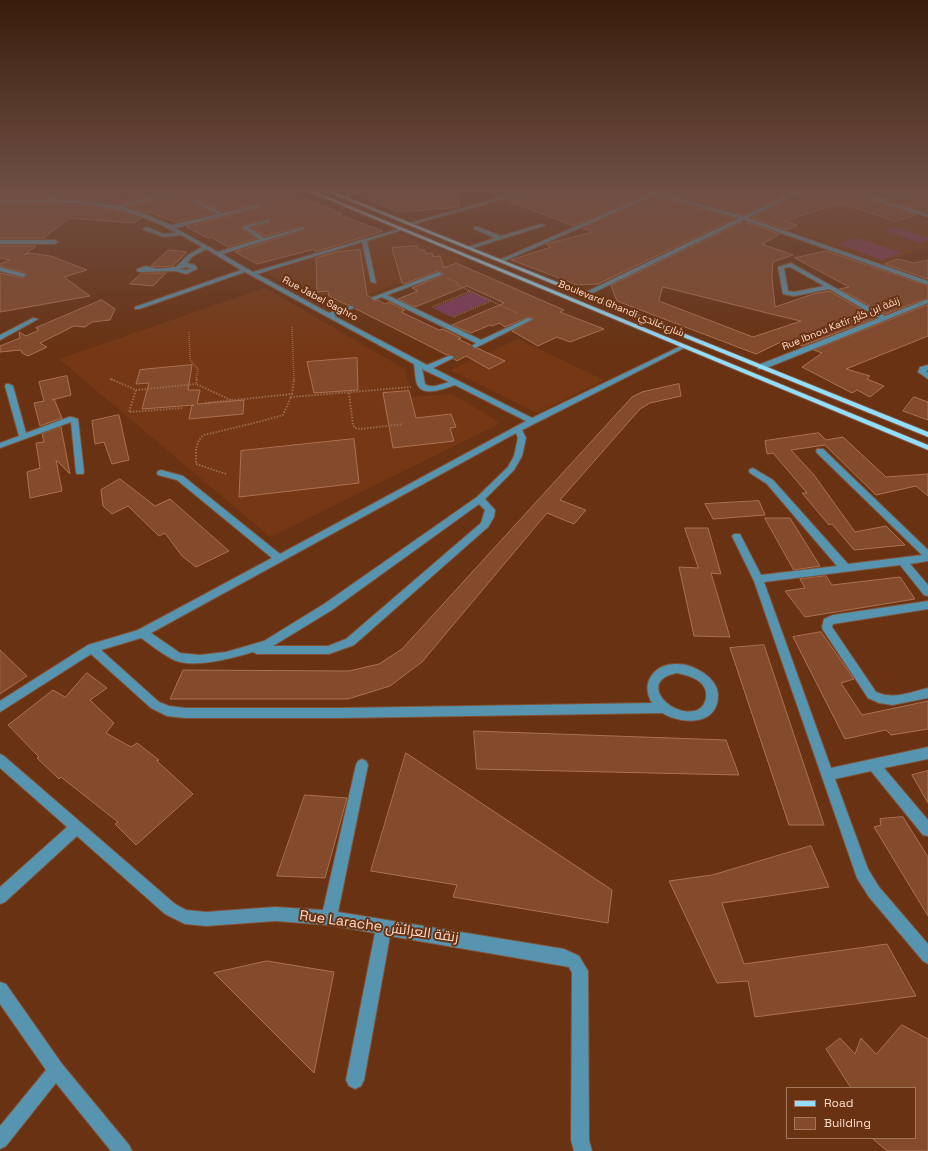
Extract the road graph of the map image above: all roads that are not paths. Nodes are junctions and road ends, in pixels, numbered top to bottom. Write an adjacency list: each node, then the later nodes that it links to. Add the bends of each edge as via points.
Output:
1 (201, 244): 11 (street, Rue Jabel Saghro)
2 (251, 244): 13 (street)
3 (351, 244): 18 (street)
4 (365, 244): 21 (street)
5 (436, 244): 37 (main road, Boulevard Ghandi شارع غاندي)
6 (457, 244): 12 (main road, Boulevard Ghandi شارع غاندي)
7 (482, 244): 12 (street)
8 (542, 244): 14 (street)
9 (691, 244): 25 (street)
10 (818, 244): 22 (street)
11 (208, 248): 13 (street, Rue Jabel Saghro); 15 (street, via 190,256); 15 (street, via 197,256 194,269 180,272)
12 (468, 248): 14 (main road, Boulevard Ghandi شارع غاندي)
13 (216, 254): 18 (street, Rue Jabel Saghro)
14 (500, 262): 25 (main road, Boulevard Ghandi شارع غاندي)
15 (179, 268): 17 (street)
16 (0, 269): 20 (street)
17 (156, 270)
18 (249, 272): 29 (street); 30 (street, Rue Jabel Saghro)
19 (439, 274): 24 (street)
20 (23, 275)
21 (374, 282)
22 (928, 282)
23 (831, 287): 23 (street, via 791,265 781,267 785,293 794,294); 31 (street)
24 (382, 295): 26 (street); 35 (street)
25 (584, 295): 41 (main road, Boulevard Ghandi شارع غاندي)
26 (374, 298)
27 (928, 301): 31 (street, Rue Ibnou Katir زنقة ابن كثير)
28 (351, 307): 30 (street)
29 (137, 308)
30 (329, 315): 39 (street, Rue Jabel Saghro)
31 (884, 318): 41 (street, Rue Ibnou Katir زنقة ابن كثير)
32 (35, 319): 34 (street)
33 (530, 319): 35 (street)
34 (0, 338)
35 (481, 343): 36 (street)
36 (473, 346)
37 (685, 346): 46 (street); 51 (main road, Boulevard Ghandi شارع غاندي)
38 (451, 357): 42 (street)
39 (417, 362): 42 (street, Rue Jabel Saghro); 44 (street, via 421,385 424,388)
40 (928, 366): 43 (street, via 922,372)
41 (761, 367): 48 (main road, Boulevard Ghandi شارع غاندي)
42 (427, 368): 44 (street, Rue Jabel Saghro)
43 (928, 377)
44 (455, 383): 46 (street, Rue Jabel Saghro)
45 (8, 386): 49 (street)
46 (532, 421): 47 (street)
47 (518, 429): 56 (street, via 522,438 518,456 511,468); 59 (street)
48 (928, 435)
49 (23, 437): 50 (street); 54 (street, via 65,421 75,421)
50 (0, 446)
51 (928, 448)
52 (820, 451): 58 (street)
53 (753, 471): 61 (street, via 770,482)
54 (80, 472)
55 (161, 472): 59 (street, via 180,478)
56 (480, 499): 67 (street, via 301,624 267,644); 67 (street, via 490,510 485,525 350,642 329,650)
57 (737, 536): 62 (street)
58 (928, 557): 60 (street)
59 (279, 558): 65 (street)
60 (902, 561): 61 (street); 63 (street)
61 (845, 568): 62 (street)
62 (758, 579): 75 (street)
63 (928, 592)
64 (928, 605): 68 (street, via 834,619 828,622 827,627 872,695 888,701)
65 (142, 634): 66 (street); 67 (street, via 178,658 226,656)
66 (92, 648): 69 (street); 70 (street, via 155,705 167,712 341,713)
67 (247, 650)
68 (928, 693)
69 (0, 707)
70 (664, 708): 70 (street, via 684,716 703,714 713,702 710,686 696,673 687,669 668,669 660,673 652,686 654,694)
71 (928, 753): 73 (street)
72 (0, 760): 76 (street, Rue Larache زنقة العرائش)
73 (874, 765): 75 (street); 77 (street)
74 (362, 766): 79 (street)
75 (827, 775): 81 (street, via 862,874)
76 (77, 827): 78 (street); 79 (street, Rue Larache زنقة العرائش, via 170,909 185,917 206,919 275,914)
77 (928, 830)
78 (0, 897)
79 (329, 918): 80 (street, Rue Larache زنقة العرائش)
80 (384, 926): 84 (street); 87 (street, Rue Larache زنقة العرائش, via 564,956 574,961 580,971 580,1140)
81 (928, 956)
82 (0, 990): 83 (street)
83 (56, 1070): 85 (street); 86 (street)
84 (355, 1080)
85 (0, 1140)
86 (123, 1151)
87 (583, 1151)

